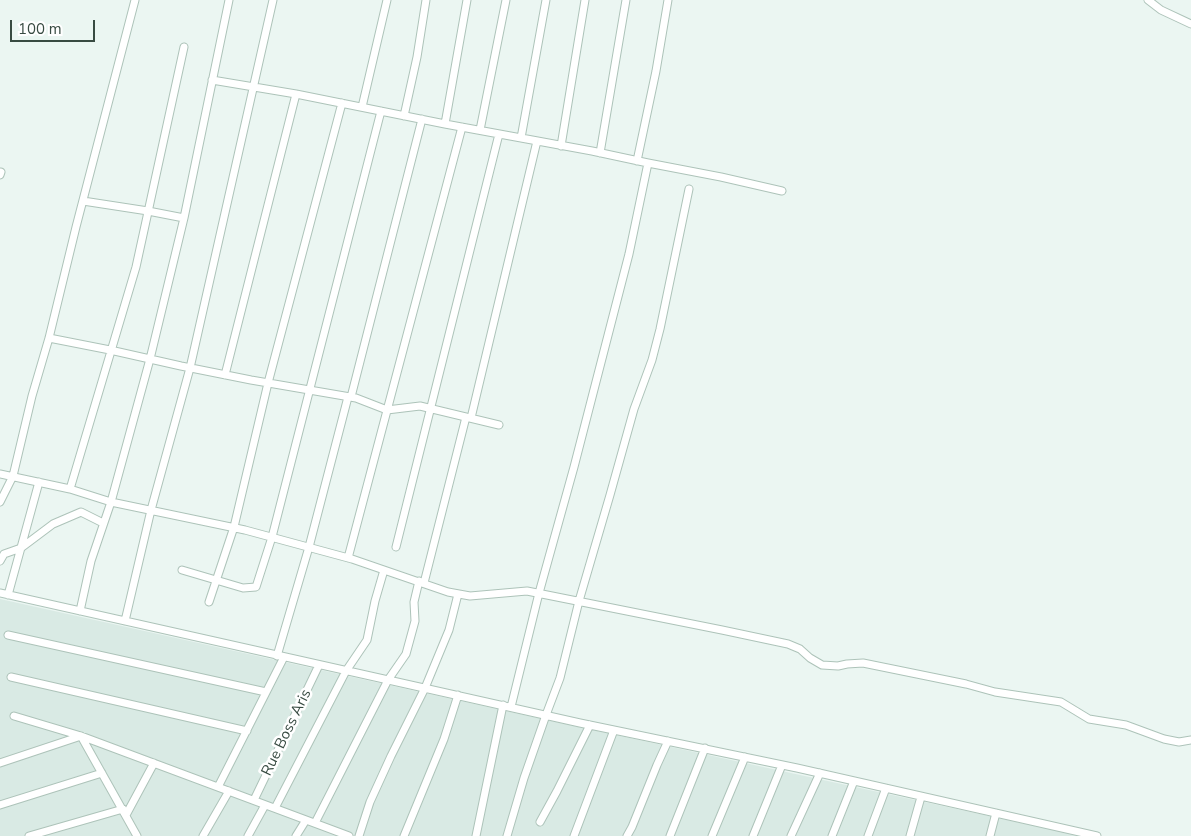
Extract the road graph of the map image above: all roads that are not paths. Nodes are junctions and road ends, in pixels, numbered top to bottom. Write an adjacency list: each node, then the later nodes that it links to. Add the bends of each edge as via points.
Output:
1 (135, 0): 35 (street)
2 (229, 0): 15 (street)
3 (273, 0): 16 (street)
4 (387, 0): 19 (street)
5 (426, 0): 21 (street)
6 (467, 0): 23 (street)
7 (506, 0): 25 (street)
8 (546, 0): 27 (street)
9 (586, 0): 29 (street)
10 (626, 0): 30 (street)
11 (668, 0): 31 (street)
12 (1148, 0): 13 (street)
13 (1191, 24)
14 (184, 47): 36 (street)
15 (212, 80): 16 (street); 37 (street)
16 (254, 87): 17 (street); 41 (street)
17 (296, 94): 18 (street); 42 (street)
18 (342, 103): 19 (street); 43 (street)
19 (362, 107): 20 (street)
20 (381, 111): 21 (street); 44 (street)
21 (404, 116): 22 (street)
22 (422, 119): 23 (street); 45 (street)
23 (445, 124): 24 (street)
24 (462, 127): 25 (street); 47 (street)
25 (480, 130): 26 (street)
26 (499, 134): 27 (street); 46 (street)
27 (521, 138): 28 (street)
28 (537, 141): 29 (street); 48 (street)
29 (562, 146): 30 (street)
30 (600, 153): 31 (street)
31 (637, 161): 32 (street)
32 (648, 163): 34 (street); 72 (street, via 629,254)
33 (688, 189): 73 (street, via 652,360 634,409)
34 (782, 191)
35 (83, 201): 36 (street); 38 (street)
36 (148, 211): 37 (street); 39 (street, via 136,267)
37 (184, 218): 40 (street)
38 (49, 338): 39 (street); 51 (street)
39 (110, 350): 40 (street); 53 (street)
40 (150, 359): 41 (street); 55 (street)
41 (190, 368): 42 (street); 56 (street)
42 (225, 375): 43 (street)
43 (268, 383): 44 (street); 58 (street)
44 (310, 390): 45 (street); 59 (street)
45 (350, 397): 47 (street); 60 (street)
46 (430, 409): 47 (street, via 420,406); 48 (street); 61 (street)
47 (387, 410): 63 (street)
48 (468, 417): 49 (street); 68 (street)
49 (499, 425)
50 (0, 474): 51 (street)
51 (13, 476): 52 (street); 54 (street)
52 (39, 482): 53 (street); 62 (street)
53 (70, 489): 55 (street)
54 (0, 502)
55 (111, 502): 56 (street); 57 (street)
56 (151, 510): 58 (street); 76 (street)
57 (103, 523): 62 (street, via 81,512 53,524); 75 (street)
58 (234, 528): 59 (street); 67 (street)
59 (272, 537): 60 (street); 67 (street, via 256,587 243,588)
60 (309, 547): 63 (street); 78 (street)
61 (396, 547)
62 (21, 548): 64 (street, via 4,554); 70 (street)
63 (348, 558): 66 (street)
64 (0, 561)
65 (182, 570): 67 (street)
66 (384, 570): 68 (street); 80 (street, via 367,640)
67 (216, 581): 74 (street)
68 (421, 582): 71 (street); 82 (street, via 414,602 416,621 406,654)
69 (0, 593): 70 (street)
70 (8, 594): 75 (street)
71 (458, 594): 72 (street, via 478,596 527,591); 83 (street, via 449,630)
72 (539, 594): 73 (street); 87 (street)
73 (579, 601): 88 (street, via 560,678); 94 (street, via 788,644 822,665 863,663 995,692 1060,702 1088,719 1126,725 1178,742)
74 (209, 602)
75 (80, 610): 76 (street)
76 (125, 621): 78 (street)
77 (8, 635): 84 (street)
78 (280, 656): 79 (street); 84 (street)
79 (319, 665): 80 (street); 108 (street, Rue Boss Aris)
80 (346, 671): 82 (street); 111 (street)
81 (11, 677): 92 (street)
82 (388, 680): 83 (street); 116 (street)
83 (425, 688): 85 (street); 123 (street, via 370,802)
84 (266, 692): 92 (street)
85 (458, 696): 86 (street); 124 (street)
86 (503, 706): 87 (street); 125 (street)
87 (511, 707): 88 (street)
88 (546, 715): 90 (street); 126 (street)
89 (14, 716): 93 (street)
90 (590, 725): 91 (street); 115 (street)
91 (614, 730): 95 (street); 127 (street)
92 (247, 731): 104 (street)
93 (81, 736): 98 (street); 99 (street); 101 (street)
94 (1191, 740)
95 (668, 741): 96 (street); 128 (street)
96 (705, 748): 97 (street); 129 (street)
97 (745, 757): 100 (street); 130 (street)
98 (0, 763)
99 (154, 763): 104 (street); 112 (street)
100 (782, 765): 102 (street); 131 (street)
101 (102, 773): 109 (street); 112 (street)
102 (820, 773): 103 (street); 132 (street)
103 (854, 781): 105 (street); 133 (street)
104 (218, 787): 106 (street)
105 (886, 788): 107 (street); 134 (street)
106 (229, 791): 108 (street); 120 (street)
107 (921, 797): 113 (street); 135 (street)
108 (254, 800): 110 (street)
109 (0, 805)
110 (265, 805): 111 (street); 121 (street)
111 (276, 808): 114 (street)
112 (124, 812): 118 (street); 119 (street)
113 (996, 813): 136 (street); 137 (street)
114 (306, 820): 116 (street); 122 (street)
115 (540, 822)
116 (316, 823): 117 (street)
117 (344, 835)
118 (29, 836)
119 (137, 836)
120 (203, 836)
121 (248, 836)
122 (296, 836)
123 (359, 836)
124 (404, 836)
125 (476, 836)
126 (507, 836)
127 (574, 836)
128 (627, 836)
129 (670, 836)
130 (712, 836)
131 (752, 836)
132 (791, 836)
133 (832, 836)
134 (868, 836)
135 (910, 836)
136 (990, 836)
137 (1097, 836)

